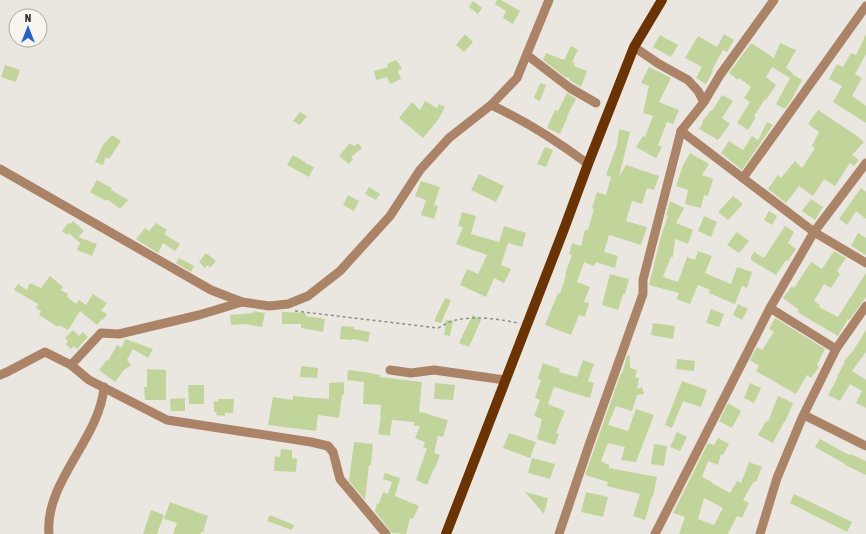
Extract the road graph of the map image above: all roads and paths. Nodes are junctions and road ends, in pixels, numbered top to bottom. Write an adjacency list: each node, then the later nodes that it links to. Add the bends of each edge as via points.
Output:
1 (549, 0): 6 (street)
2 (662, 0): 5 (main road)
3 (774, 0): 7 (street, via 720,75)
4 (866, 6): 14 (street)
5 (634, 47): 7 (street, via 688,80); 12 (main road)
6 (527, 55): 8 (street, via 570,88); 9 (street, via 517,78)
7 (704, 102): 10 (street)
8 (596, 103)
9 (491, 105): 12 (street, via 558,142); 17 (street, via 449,138 420,170 385,221 340,271 308,296 288,304 269,306)
10 (681, 131): 14 (street); 33 (street, via 643,280 643,294)
11 (866, 163): 15 (street)
12 (588, 164): 21 (main road)
13 (0, 169): 17 (street, via 211,290)
14 (743, 178): 15 (street)
15 (814, 232): 16 (street); 19 (street)
16 (866, 263)
17 (242, 302): 23 (street, via 119,334 101,333)
18 (866, 306): 22 (street)
19 (770, 308): 22 (street); 34 (street)
20 (291, 310): 21 (path, via 438,328 452,321 474,318)
21 (526, 325): 26 (main road)
22 (836, 349): 28 (street)
23 (71, 365): 25 (street, via 45,352); 27 (street, via 89,380)
24 (390, 370): 26 (street, via 411,373 434,370)
25 (0, 374)
26 (505, 380): 32 (main road)
27 (104, 387): 30 (street, via 103,399 95,419 53,500); 31 (street, via 168,420 328,446 333,452 340,479)
28 (804, 415): 29 (street); 35 (street, via 777,478)
29 (866, 446)
30 (48, 534)
31 (386, 534)
32 (446, 534)
33 (559, 534)
34 (655, 534)
35 (760, 534)

